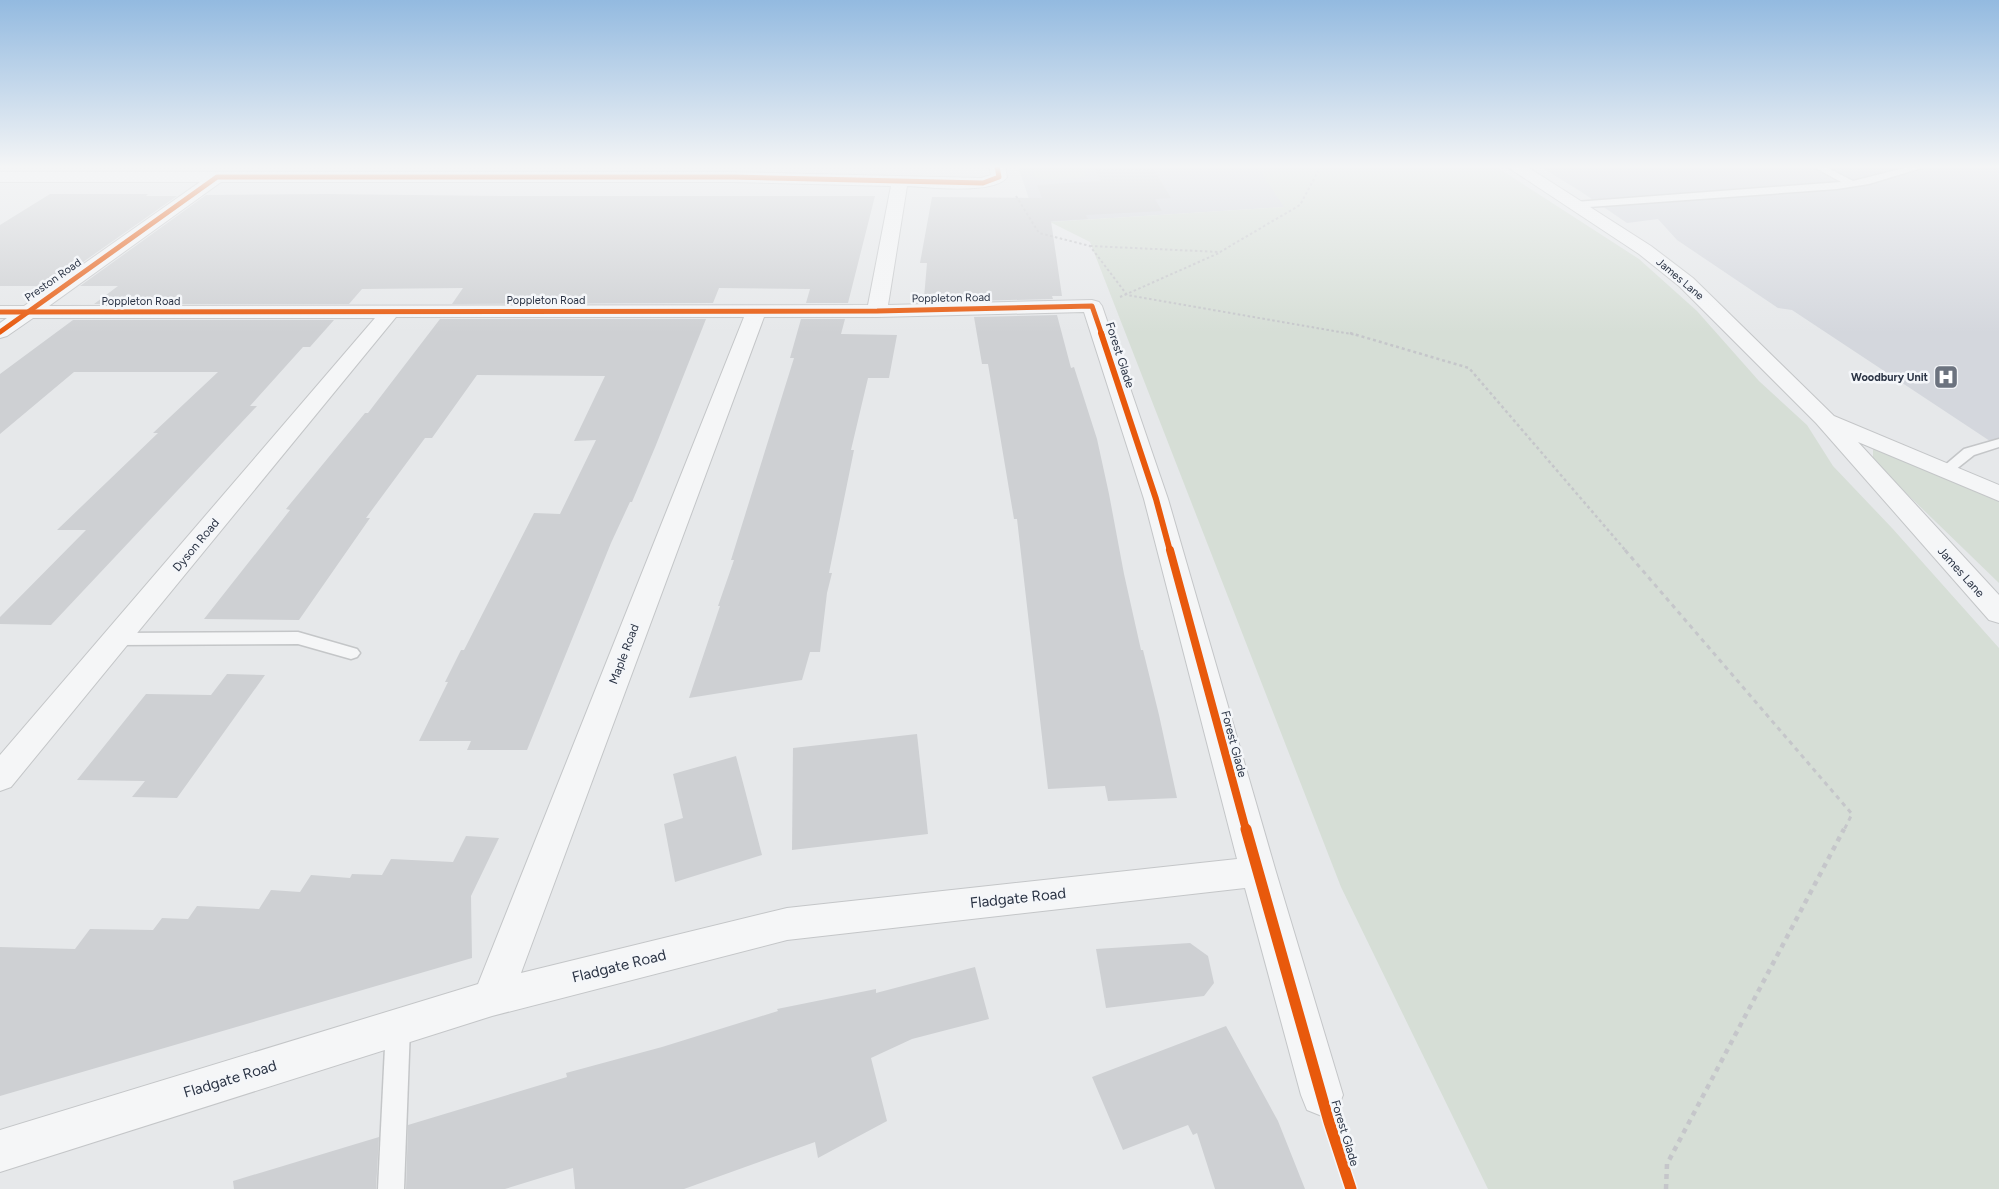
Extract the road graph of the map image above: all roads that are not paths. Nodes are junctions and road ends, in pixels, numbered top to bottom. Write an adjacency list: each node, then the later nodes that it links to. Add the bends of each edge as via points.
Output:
1 (155, 221): 9 (street, Preston Road)
2 (893, 221): 5 (street)
3 (1601, 221): 11 (street, James Lane, via 1686,282)
4 (1092, 306): 5 (street, Poppleton Road); 19 (street, Forest Glade, via 1156,499)
5 (877, 310): 7 (street, Poppleton Road)
6 (391, 311): 7 (street, Poppleton Road); 9 (street, Poppleton Road); 16 (street, Dyson Road)
7 (756, 311): 20 (street, Maple Road)
8 (0, 312): 9 (street, Poppleton Road)
9 (26, 312): 10 (street, Preston Road)
10 (0, 332)
11 (1824, 418): 13 (street, James Lane); 15 (street, James Lane)
12 (1999, 443): 13 (lane, via 1961,455)
13 (1945, 471): 14 (street, James Lane)
14 (1999, 494)
15 (1999, 613)
16 (117, 638): 17 (lane, via 298,638); 18 (street, Dyson Road)
17 (351, 654)
18 (0, 778)
19 (1258, 872): 20 (street, Fladgate Road, via 787,924); 22 (street, Forest Glade)
20 (492, 998): 21 (street, Fladgate Road)
21 (398, 1027): 23 (street, Fladgate Road); 24 (lane)
22 (1322, 1095)
23 (0, 1151)
24 (390, 1189)

